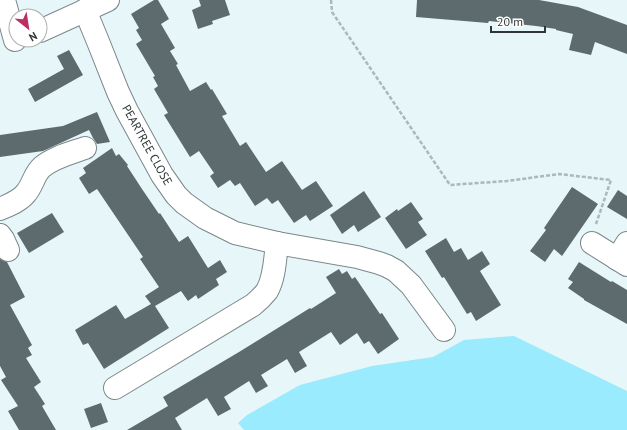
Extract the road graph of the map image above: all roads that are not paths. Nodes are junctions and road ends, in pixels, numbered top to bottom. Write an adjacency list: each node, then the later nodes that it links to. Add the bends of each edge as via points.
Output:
1 (4, 0): 4 (street)
2 (108, 0): 3 (street)
3 (85, 10): 5 (street); 8 (street, PEARTREE CLOSE, via 127,111 162,175 176,195 210,221 235,233)
4 (8, 27)
5 (48, 27)
6 (85, 148): 7 (street, via 55,159 42,167 26,194)
7 (0, 209)
8 (277, 243): 11 (street, PEARTREE CLOSE, via 357,257 387,266 411,285); 12 (street, via 270,283 267,291 254,305)
9 (592, 243): 10 (street)
10 (624, 256)
11 (444, 330)
12 (115, 388)

